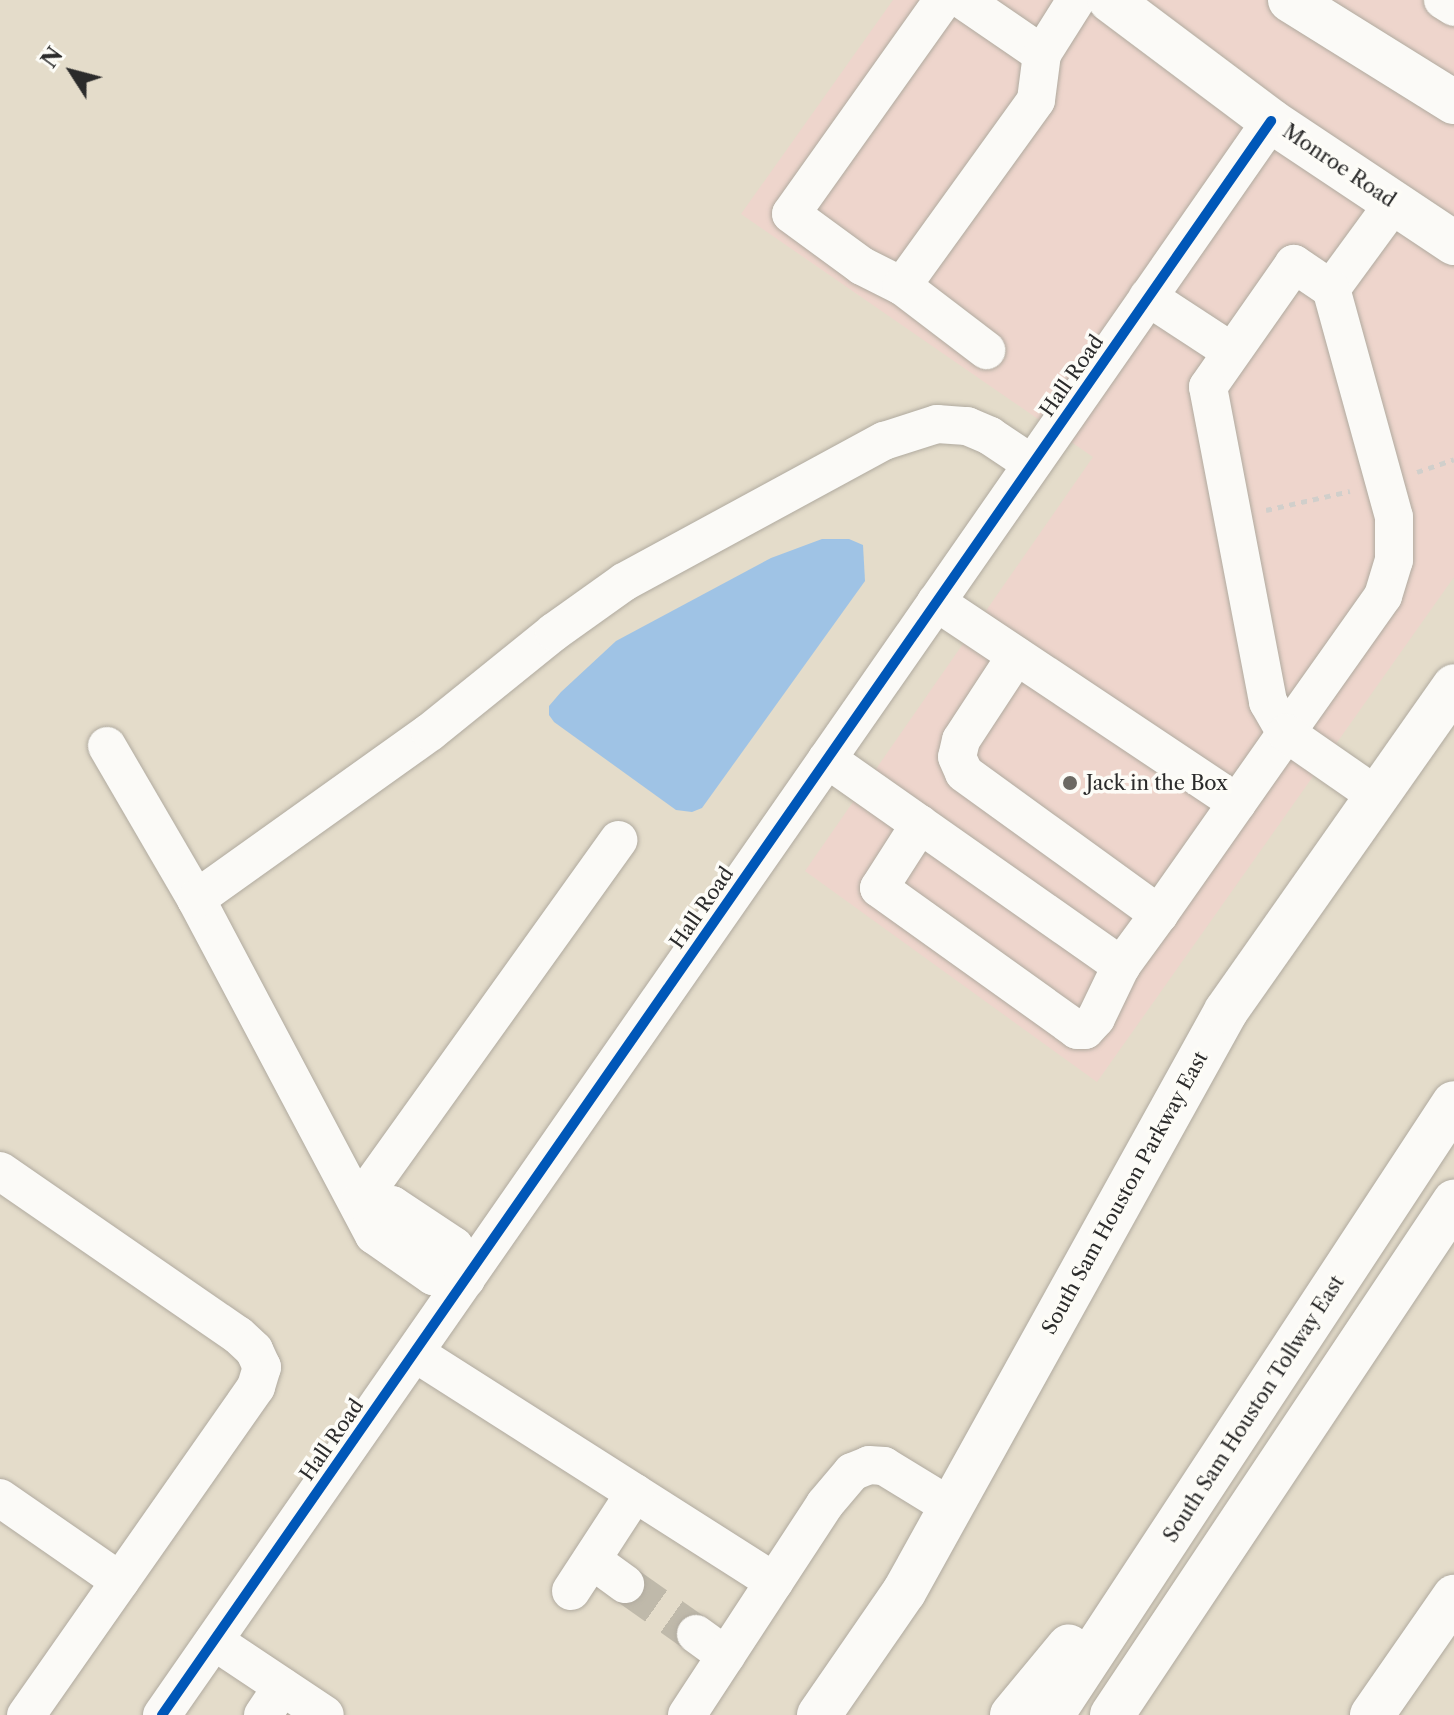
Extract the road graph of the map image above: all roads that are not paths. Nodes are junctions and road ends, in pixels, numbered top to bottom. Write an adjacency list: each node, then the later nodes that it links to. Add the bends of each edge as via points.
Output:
1 (943, 0): 13 (street, via 791,214 862,266)
2 (963, 0): 8 (street)
3 (1076, 0): 8 (street)
4 (1110, 0): 10 (main road, Monroe Road)
5 (1290, 0): 9 (main road)
6 (1443, 0): 7 (street)
7 (1454, 7)
8 (1042, 54): 13 (street, via 1036,100)
9 (1454, 102)
10 (1271, 121): 11 (main road, Monroe Road); 15 (street, Hall Road)
11 (1394, 203): 12 (main road, Monroe Road); 14 (street)
12 (1454, 243)
13 (902, 286): 16 (street)
14 (1331, 289): 17 (street, via 1294,264); 22 (street, via 1394,517 1394,560 1383,596)
15 (1148, 297): 17 (street); 18 (street, Hall Road)
16 (986, 350)
17 (1232, 352): 22 (street, via 1208,387 1268,702)
18 (1032, 464): 19 (street, Hall Road); 29 (street, via 967,426 937,424 884,441 624,582 430,732)
19 (936, 602): 20 (street); 24 (street, Hall Road)
20 (1016, 656): 26 (street); 30 (street, via 961,740 957,757 964,773)
21 (1454, 686): 25 (main road, South Sam Houston Parkway East)
22 (1286, 733): 25 (street); 26 (street)
23 (107, 746): 29 (street)
24 (827, 759): 27 (street); 36 (street, Hall Road)
25 (1377, 796): 42 (main road, South Sam Houston Parkway East, via 1226,1011)
26 (1237, 803): 30 (street)
27 (920, 824): 31 (street); 31 (street, via 879,888 1077,1030 1085,1030 1096,1018)
28 (618, 840): 34 (street)
29 (196, 899): 34 (street)
30 (1159, 914): 31 (street)
31 (1121, 966)
32 (1454, 1103): 38 (main road, South Sam Houston Tollway East)
33 (0, 1171): 43 (street, via 238,1335 262,1367 256,1387)
34 (360, 1201): 36 (street, via 392,1205 454,1246)
35 (1454, 1202): 39 (main road)
36 (466, 1279): 37 (street, Hall Road)
37 (415, 1353): 40 (street); 47 (street, Hall Road)
38 (1218, 1465): 54 (main road); 55 (main road, South Sam Houston Tollway East)
39 (1264, 1488): 56 (main road); 57 (main road)
40 (635, 1493): 44 (street); 45 (street, via 582,1576)
41 (0, 1498): 43 (street)
42 (951, 1507): 44 (street, via 884,1466 852,1472); 53 (main road, South Sam Houston Parkway East, via 904,1592)
43 (120, 1581): 49 (street)
44 (774, 1582): 52 (street, via 711,1645)
45 (625, 1584)
46 (1454, 1597): 58 (main road)
47 (214, 1641): 48 (street); 50 (street, Hall Road)
48 (272, 1701): 51 (street)
49 (26, 1715)
50 (162, 1715)
51 (325, 1715)
52 (687, 1715)
53 (819, 1715)
54 (1012, 1715)
55 (1052, 1715)
56 (1112, 1715)
57 (1138, 1715)
58 (1372, 1715)

